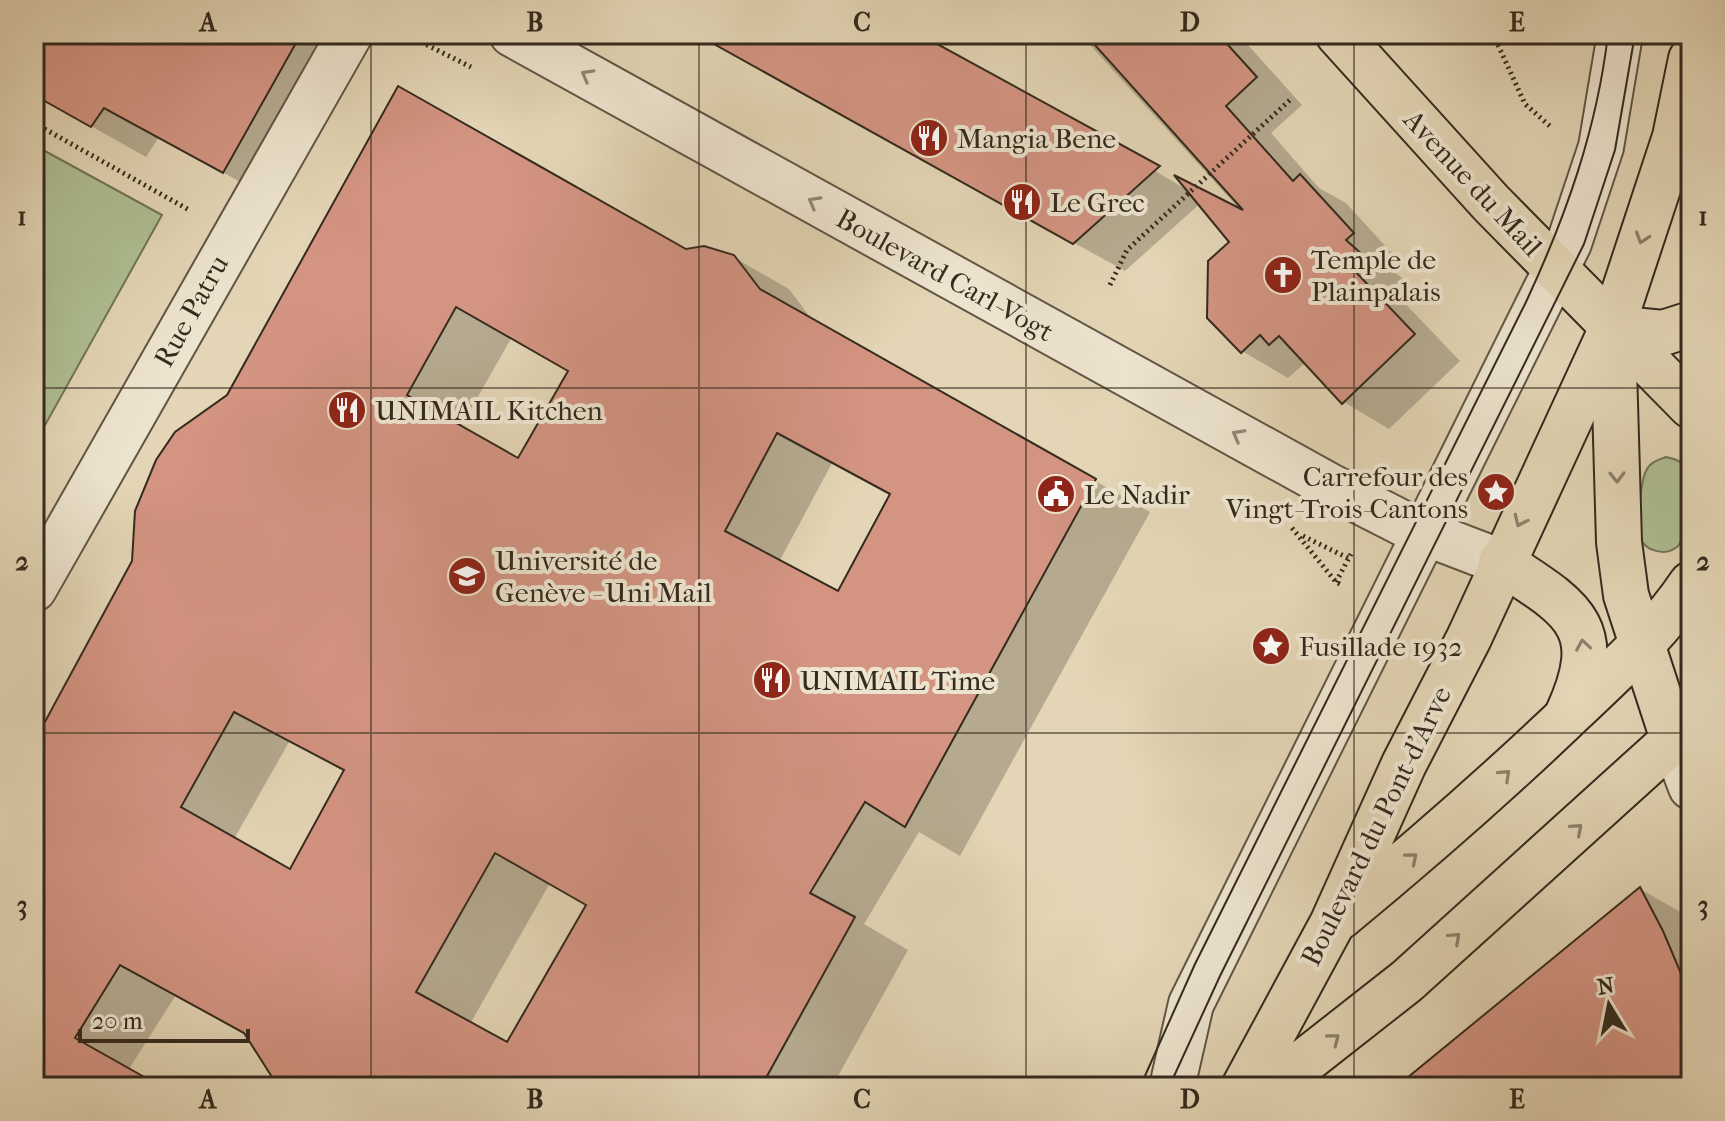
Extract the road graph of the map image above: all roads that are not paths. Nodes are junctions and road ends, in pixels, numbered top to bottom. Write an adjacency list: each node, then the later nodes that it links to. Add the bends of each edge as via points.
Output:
1 (350, 34): 12 (street, Rue Patru)
2 (512, 34): 10 (street, Boulevard Carl-Vogt, one-way to 2)
3 (1338, 34): 6 (main road, Avenue du Mail)
4 (1620, 34): 6 (street, via 1601,147)
5 (1691, 59): 8 (main road, one-way to 8, via 1666,164)
6 (1557, 272): 8 (main road, Avenue du Mail); 10 (street)
7 (1691, 324): 8 (main road, via 1663,333)
8 (1612, 328): 9 (main road, Avenue du Mail); 11 (main road, one-way to 11); 13 (main road, one-way to 13, via 1619,542)
9 (1691, 406)
10 (1426, 534): 11 (street, Boulevard Carl-Vogt); 20 (street, via 1191,1004)
11 (1501, 562): 13 (main road); 16 (main road, one-way to 11, via 1586,665 1585,639 1571,613); 19 (main road, Boulevard du Pont-d'Arve)
12 (34, 589)
13 (1626, 595): 14 (main road); 15 (main road)
14 (1686, 601): 15 (main road)
15 (1641, 646): 16 (main road); 17 (main road)
16 (1565, 719): 19 (main road, one-way to 16)
17 (1682, 733): 18 (street); 22 (main road, one-way to 17, via 1407,981)
18 (1691, 787)
19 (1332, 924): 21 (main road, Boulevard du Pont-d'Arve)
20 (1172, 1087)
21 (1244, 1087)
22 (1272, 1087)

